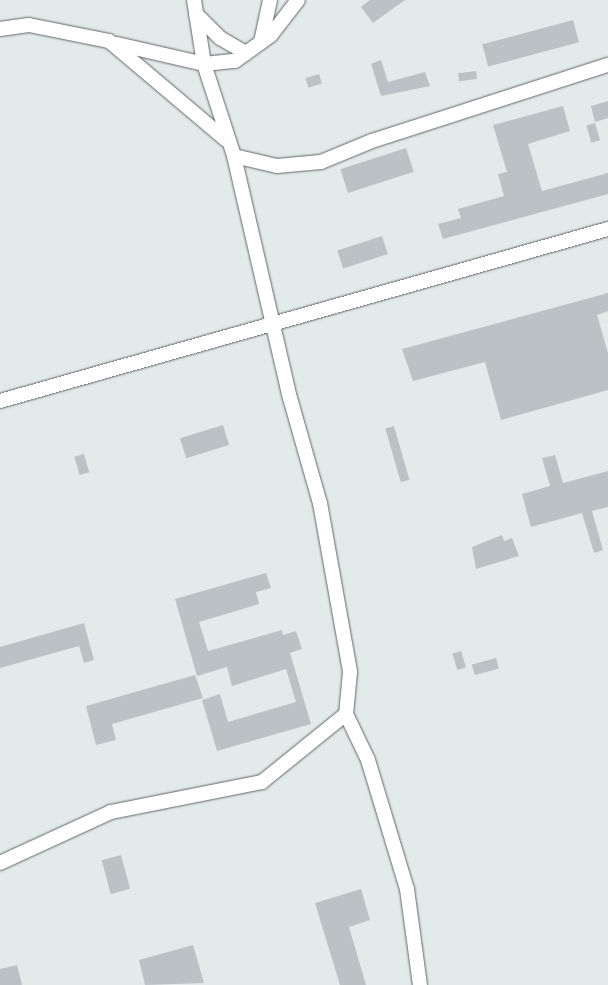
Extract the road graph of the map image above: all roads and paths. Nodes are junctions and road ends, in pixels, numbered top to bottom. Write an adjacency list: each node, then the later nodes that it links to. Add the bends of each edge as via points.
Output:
1 (270, 0): 6 (street)
2 (298, 0): 6 (street)
3 (195, 7): 7 (street, via 220,38); 8 (street)
4 (0, 29): 5 (street, via 29,25)
5 (109, 41): 8 (street); 10 (street)
6 (261, 42): 7 (street)
7 (246, 53): 8 (street, via 235,61)
8 (204, 64): 10 (street)
9 (608, 65): 11 (street, via 372,141 321,162 277,166)
10 (226, 140): 11 (street)
11 (234, 156): 13 (street)
12 (608, 229): 13 (street)
13 (273, 324): 14 (street); 15 (street, via 320,503 342,608 350,672)
14 (0, 401)
15 (346, 714): 16 (street, via 262,782 111,812); 17 (street, via 368,760 407,889)
16 (0, 863)
17 (420, 985)

